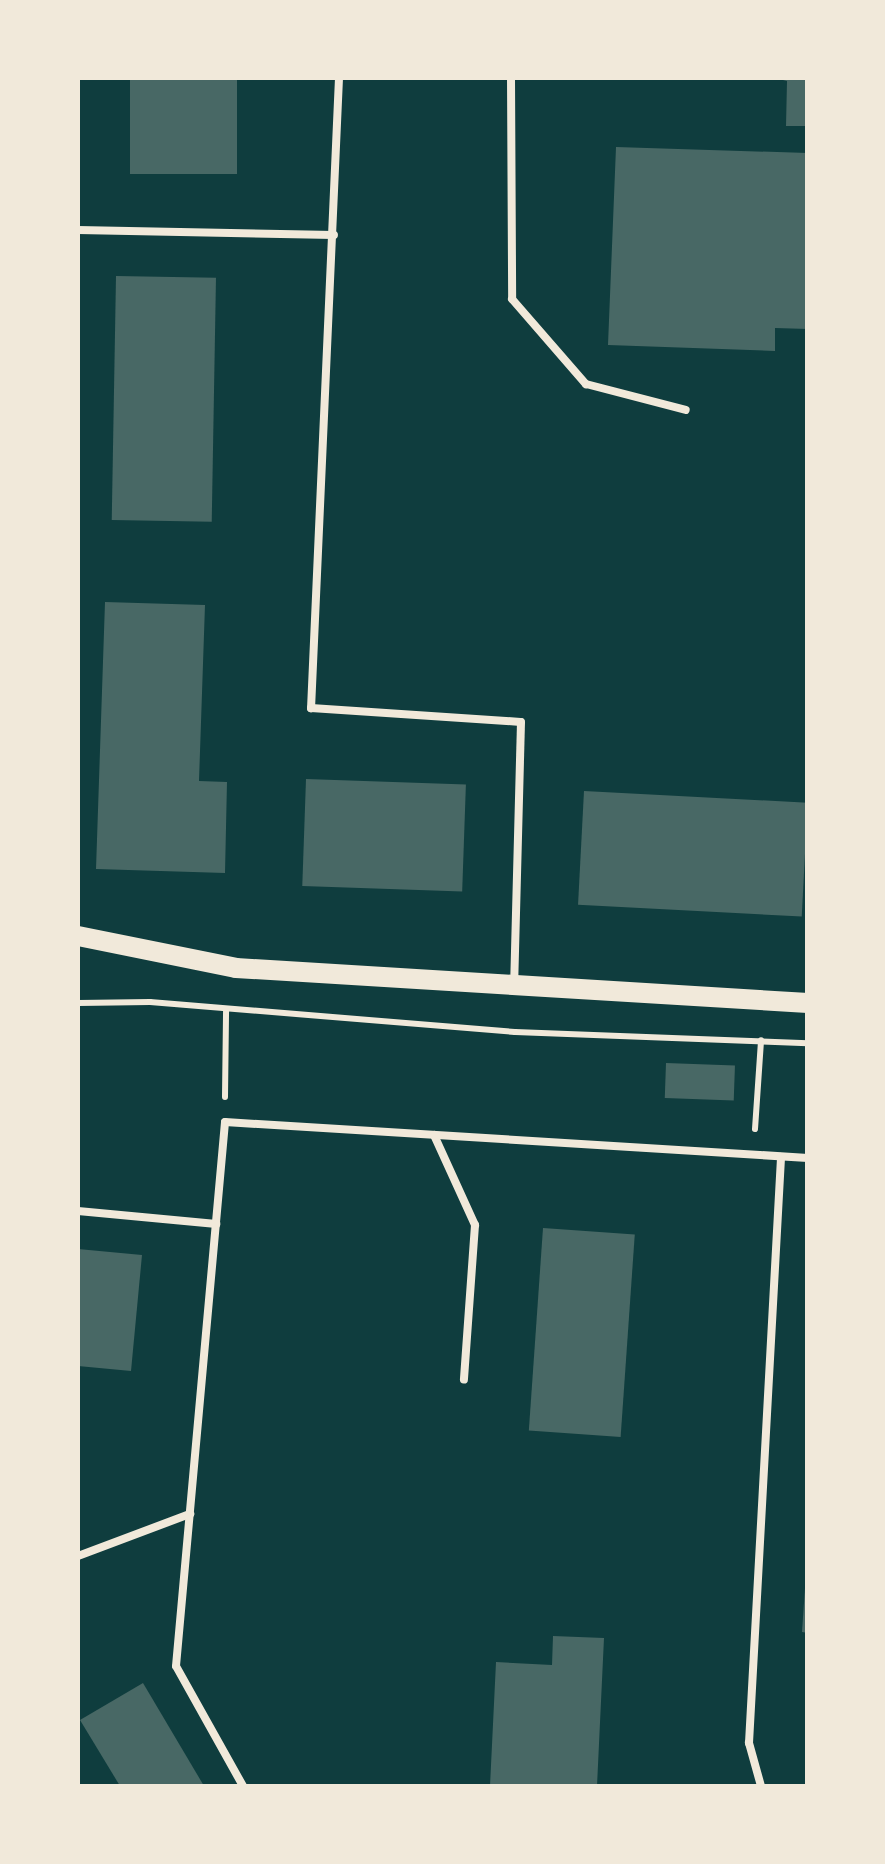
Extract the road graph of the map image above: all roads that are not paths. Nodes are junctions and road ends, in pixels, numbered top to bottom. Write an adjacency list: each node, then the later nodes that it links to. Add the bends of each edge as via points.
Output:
1 (339, 78): 4 (lane)
2 (510, 78): 5 (lane, via 512,299 586,384)
3 (78, 230): 4 (lane)
4 (334, 234): 7 (lane, via 311,708 522,722)
5 (686, 410)
6 (78, 936): 7 (main road, via 236,968)
7 (514, 986): 8 (main road)
8 (808, 1003)
9 (434, 1135): 10 (lane); 13 (lane, via 225,1122); 14 (lane, via 475,1225)
10 (781, 1158): 11 (lane); 18 (lane, via 749,1743)
11 (808, 1158)
12 (78, 1211): 13 (lane)
13 (216, 1224): 15 (lane)
14 (464, 1380)
15 (190, 1514): 16 (lane); 17 (lane, via 176,1666)
16 (78, 1556)
17 (243, 1786)
18 (761, 1786)

